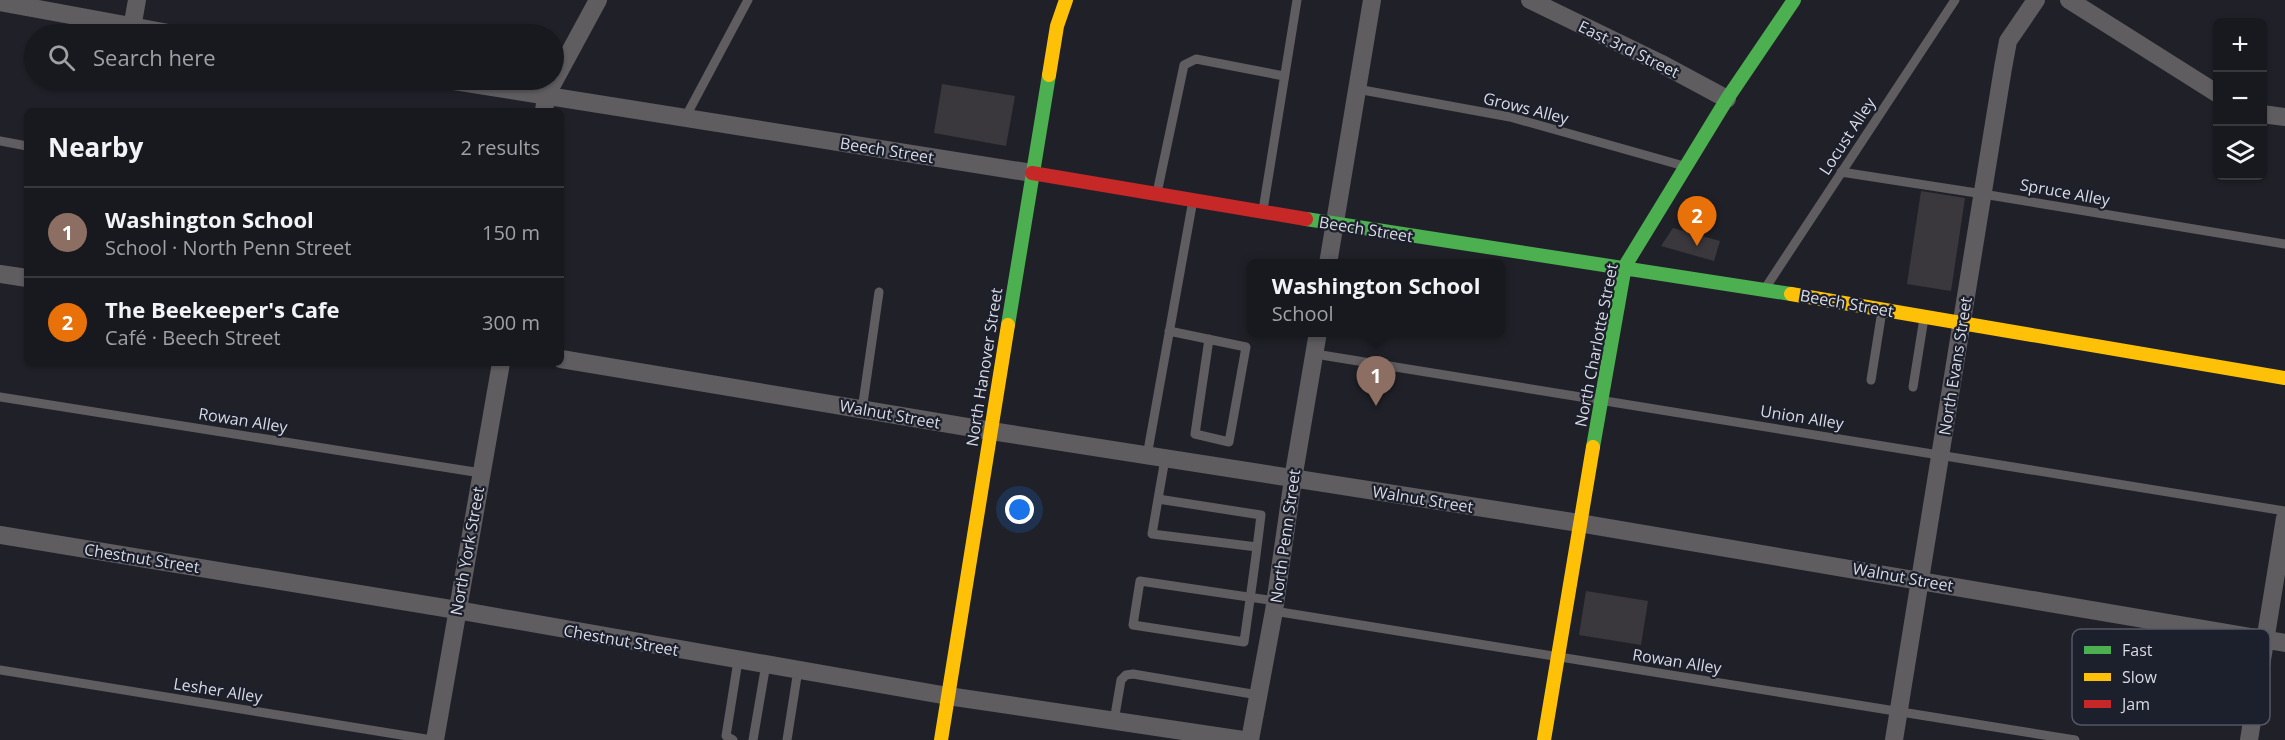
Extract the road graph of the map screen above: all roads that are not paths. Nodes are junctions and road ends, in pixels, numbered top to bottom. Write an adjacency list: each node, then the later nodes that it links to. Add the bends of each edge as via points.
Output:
1 (137, 0): 14 (street)
2 (598, 0): 15 (street)
3 (748, 0): 24 (lane)
4 (1066, 0): 29 (street, North Hanover Street, via 1057,26)
5 (1297, 0): 16 (lane)
6 (1372, 0): 17 (street)
7 (1530, 0): 20 (street, East 3rd Street)
8 (1794, 0): 20 (street, North Charlotte Street)
9 (1955, 0): 28 (lane, Locust Alley)
10 (2036, 0): 31 (street, North Evans Street, via 2008,41)
11 (2069, 0): 19 (street)
12 (0, 2): 13 (street)
13 (112, 24)
14 (133, 24)
15 (564, 66)
16 (1284, 76): 30 (lane, via 1196,59 1184,65); 33 (lane)
17 (1357, 89): 27 (lane, Grows Alley, via 1510,117); 34 (street)
18 (490, 90): 21 (street, Beech Street)
19 (2213, 91)
20 (1728, 99): 27 (street, North Charlotte Street)
21 (545, 103): 24 (street, Beech Street)
22 (2267, 115): 23 (street)
23 (2285, 117)
24 (685, 118): 29 (street, Beech Street)
25 (0, 141): 26 (lane)
26 (24, 145)
27 (1687, 166): 37 (street, North Charlotte Street)
28 (1840, 172): 31 (lane, Spruce Alley); 40 (lane, Locust Alley)
29 (1032, 173): 30 (street, Beech Street); 57 (street, North Hanover Street)
30 (1157, 194): 32 (street, Beech Street)
31 (1983, 194): 35 (lane, Spruce Alley); 44 (street, North Evans Street)
32 (1193, 200): 33 (street, Beech Street); 45 (lane)
33 (1263, 212): 34 (street, Beech Street)
34 (1333, 224): 36 (street); 37 (street, Beech Street)
35 (2285, 244)
36 (1329, 259)
37 (1625, 266): 40 (street, Beech Street); 55 (street, North Charlotte Street)
38 (0, 274): 39 (street)
39 (24, 278)
40 (1765, 289): 42 (street, Beech Street)
41 (879, 292): 56 (lane)
42 (1882, 309): 43 (street, Beech Street); 52 (lane)
43 (1924, 315): 44 (street, Beech Street); 53 (lane)
44 (1962, 322): 51 (street, Beech Street); 58 (street, North Evans Street)
45 (1169, 331): 47 (lane); 59 (lane)
46 (1317, 337): 48 (street, North Penn Street)
47 (1209, 339): 47 (lane, via 1195,434 1229,442 1246,347)
48 (1315, 354): 55 (lane, Union Alley); 61 (street, North Penn Street)
49 (564, 360): 56 (street, Walnut Street)
50 (500, 366): 60 (street, North York Street)
51 (2285, 378)
52 (1871, 380)
53 (1913, 387)
54 (0, 397): 60 (lane, Rowan Alley)
55 (1601, 399): 58 (lane, Union Alley); 65 (street, North Charlotte Street)
56 (862, 410): 57 (street, Walnut Street)
57 (991, 431): 59 (street, Walnut Street); 81 (street, North Hanover Street)
58 (1941, 455): 63 (lane, Union Alley); 68 (street, North Evans Street)
59 (1156, 458): 61 (street, Walnut Street); 62 (lane)
60 (481, 473): 71 (street, North York Street)
61 (1293, 479): 65 (street, Walnut Street); 70 (street, North Penn Street)
62 (1158, 499): 67 (lane, via 1261,515); 67 (lane, via 1152,534)
63 (2285, 511)
64 (2285, 518): 73 (street)
65 (1579, 523): 68 (street, Walnut Street); 76 (street, North Charlotte Street)
66 (0, 535): 71 (street, Chestnut Street)
67 (1257, 548): 69 (lane)
68 (1920, 580): 72 (street, Walnut Street); 83 (street, North Evans Street)
69 (1250, 597): 69 (lane, Rowan Alley, via 1244,642 1133,625 1140,581); 70 (lane, Rowan Alley)
70 (1275, 606): 76 (lane, Rowan Alley); 82 (street, North Penn Street)
71 (457, 610): 77 (street, Chestnut Street); 86 (street, North York Street)
72 (2202, 629)
73 (2267, 629)
74 (2270, 641): 75 (street, Walnut Street)
75 (2285, 643)
76 (1558, 657): 83 (lane, Rowan Alley); 93 (street, North Charlotte Street)
77 (738, 661): 78 (street, Chestnut Street); 87 (lane, via 726,736)
78 (766, 664): 80 (street, Chestnut Street); 88 (lane)
79 (0, 670): 86 (lane, Lesher Alley)
80 (798, 670): 81 (street, Chestnut Street); 89 (lane)
81 (948, 696): 84 (street, Chestnut Street); 90 (street, North Hanover Street)
82 (1258, 696): 84 (lane, via 1126,675); 92 (street, North Penn Street)
83 (1898, 712): 94 (street, North Evans Street); 95 (lane, Rowan Alley)
84 (1114, 721): 91 (street, Chestnut Street)
85 (2251, 725): 96 (street)
86 (434, 740)
87 (733, 740)
88 (753, 740)
89 (787, 740)
90 (941, 740)
91 (1243, 740)
92 (1250, 740)
93 (1544, 740)
94 (1894, 740)
95 (2075, 740)
96 (2249, 740)

